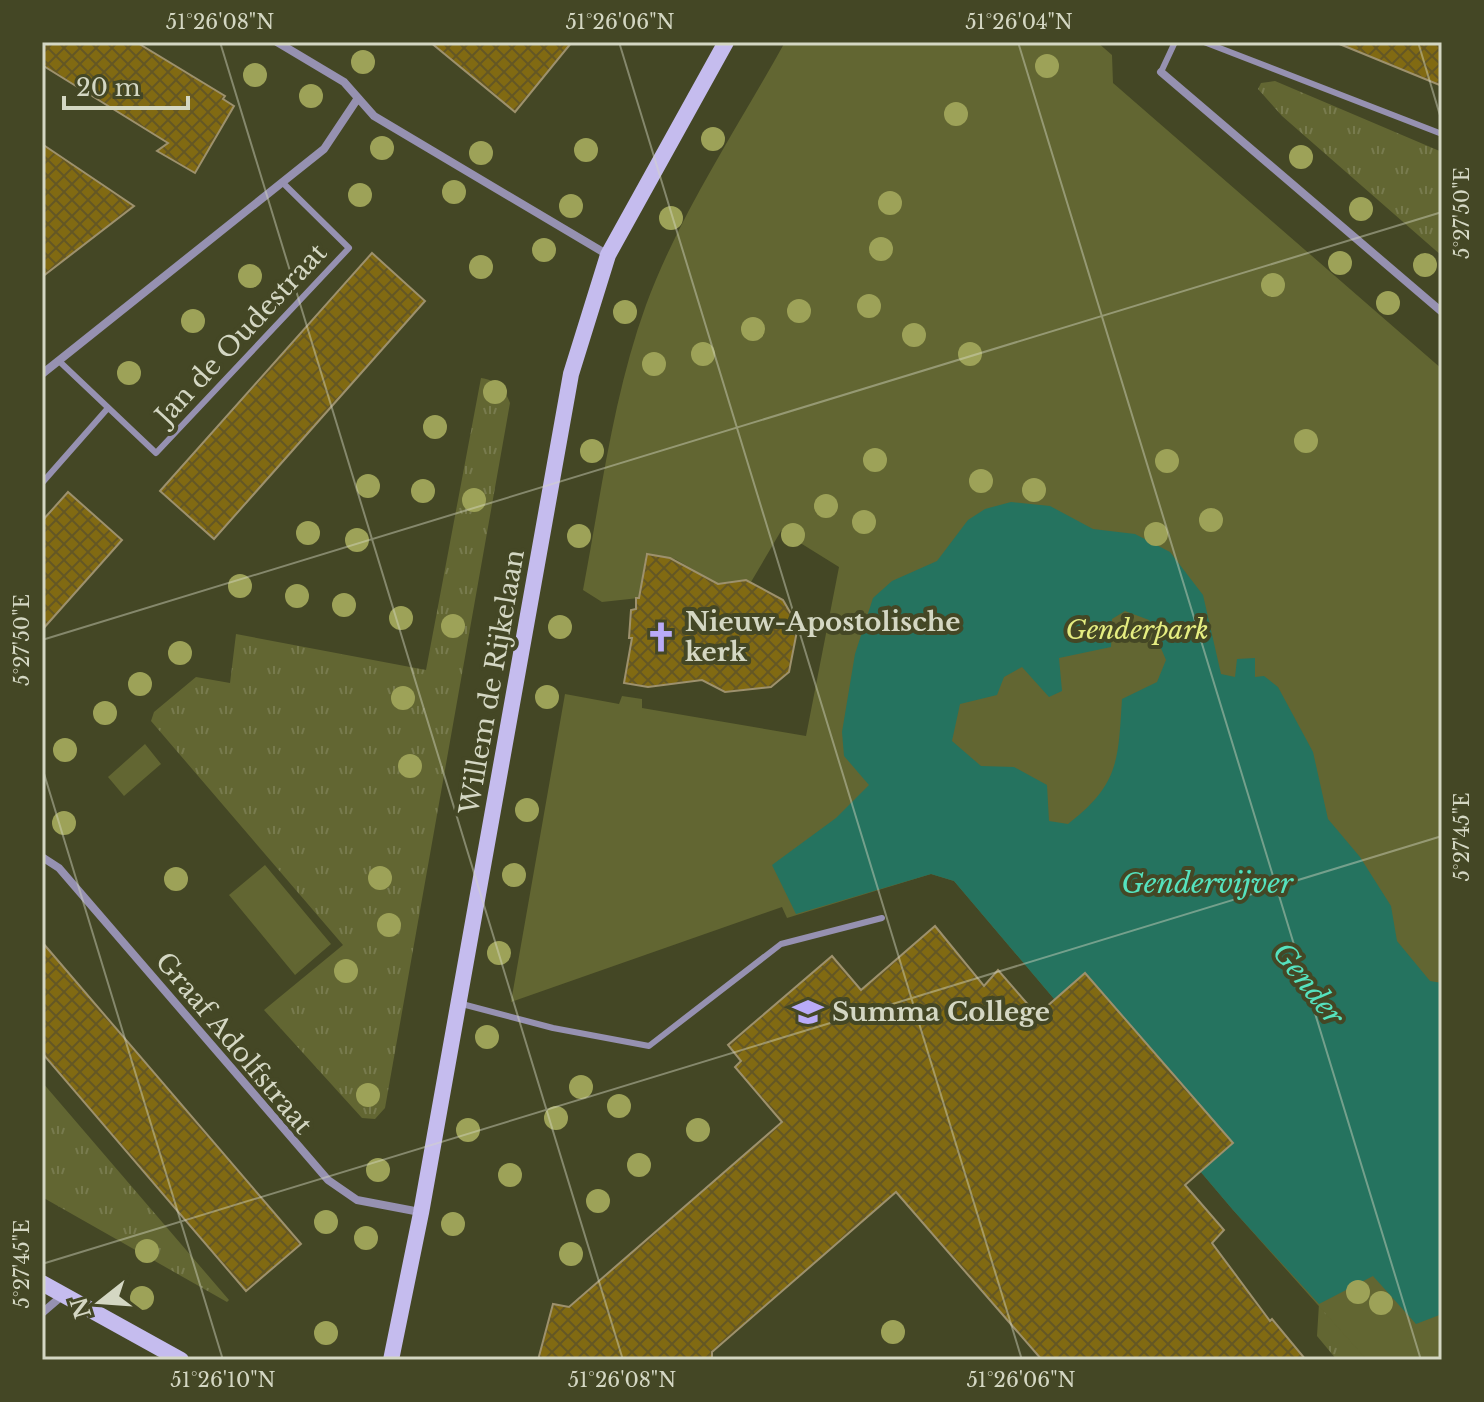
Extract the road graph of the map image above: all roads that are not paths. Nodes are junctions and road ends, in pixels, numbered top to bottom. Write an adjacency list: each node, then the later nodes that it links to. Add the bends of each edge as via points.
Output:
1 (277, 42): 6 (street, via 344,82)
2 (726, 42): 9 (street, Willem de Rijkelaan)
3 (1175, 42): 5 (lane)
4 (1204, 42): 7 (lane)
5 (1161, 72): 10 (street)
6 (358, 98): 8 (street, via 324,149); 9 (street, via 374,116)
7 (1442, 134)
8 (282, 182): 11 (street); 13 (lane, Jan de Oudestraat, via 349,248 156,453)
9 (608, 255): 17 (street, Willem de Rijkelaan, via 571,374)
10 (1442, 312)
11 (59, 361): 12 (street); 13 (lane, Jan de Oudestraat)
12 (42, 374)
13 (108, 408): 14 (lane)
14 (42, 483)
15 (42, 857): 18 (street, Graaf Adolfstraat, via 59,868 328,1180 357,1200)
16 (882, 918): 17 (lane, via 781,944 649,1046)
17 (459, 1003): 18 (street, Willem de Rijkelaan)
18 (421, 1213): 23 (street, Willem de Rijkelaan)
19 (42, 1283): 20 (street)
20 (63, 1295): 21 (street); 22 (street)
21 (42, 1313)
22 (181, 1360)
23 (391, 1360)

